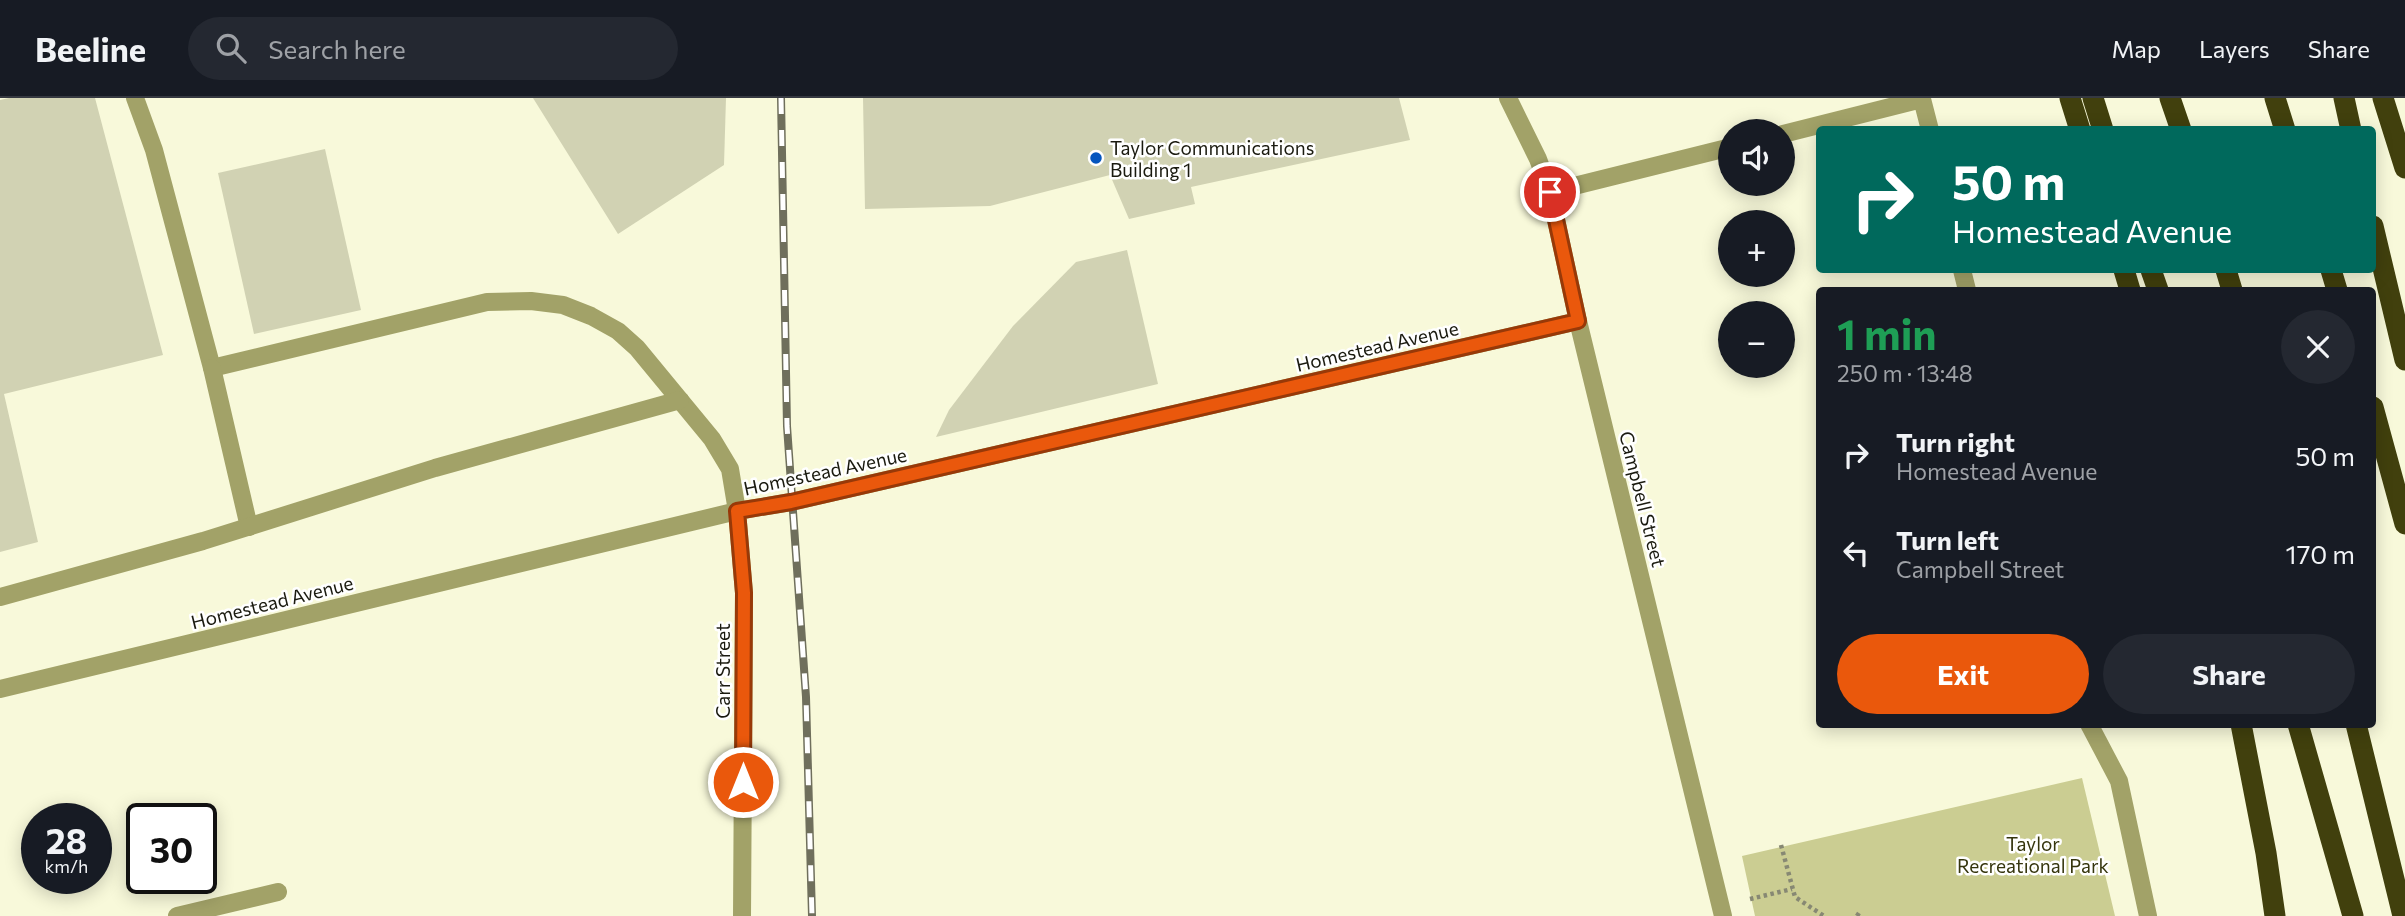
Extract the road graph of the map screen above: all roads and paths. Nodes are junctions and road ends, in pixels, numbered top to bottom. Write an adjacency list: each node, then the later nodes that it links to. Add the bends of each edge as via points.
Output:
1 (135, 98): 22 (street, via 154,150)
2 (1508, 98): 18 (street, Campbell Street)
3 (2070, 98): 10 (highway)
4 (2093, 98): 11 (highway)
5 (2170, 98): 12 (highway)
6 (2275, 98): 13 (highway)
7 (2344, 98): 14 (highway)
8 (2383, 98): 17 (highway)
9 (1929, 126): 15 (street, via 1922,99)
10 (2079, 126)
11 (2102, 126)
12 (2180, 126)
13 (2285, 126)
14 (2350, 126)
15 (1795, 131)
16 (1718, 150): 18 (street)
17 (2405, 168)
18 (1550, 192): 20 (street, Campbell Street)
19 (2376, 239): 21 (highway)
20 (1578, 321): 25 (street, Homestead Avenue); 40 (street, Campbell Street)
21 (2405, 360)
22 (212, 368): 23 (street, Carr Street, via 487,302 531,300 563,305 618,331); 27 (street)
23 (680, 400): 25 (street, Carr Street, via 730,469); 27 (street, via 435,468)
24 (2376, 418): 26 (highway)
25 (737, 511): 29 (street, Homestead Avenue); 39 (street, Carr Street, via 744,593)
26 (2405, 524)
27 (249, 527): 28 (street)
28 (0, 597)
29 (0, 689)
30 (2091, 728): 42 (street, via 2119,781)
31 (2242, 728): 43 (highway)
32 (2299, 728): 44 (highway)
33 (2357, 728): 45 (highway)
34 (1781, 845): 35 (path)
35 (1792, 889): 37 (path); 41 (path, via 1795,897)
36 (278, 892): 38 (street)
37 (1750, 899)
38 (177, 916)
39 (742, 916)
40 (1723, 916)
41 (1824, 916)
42 (2148, 916)
43 (2274, 916)
44 (2353, 916)
45 (2403, 916)

